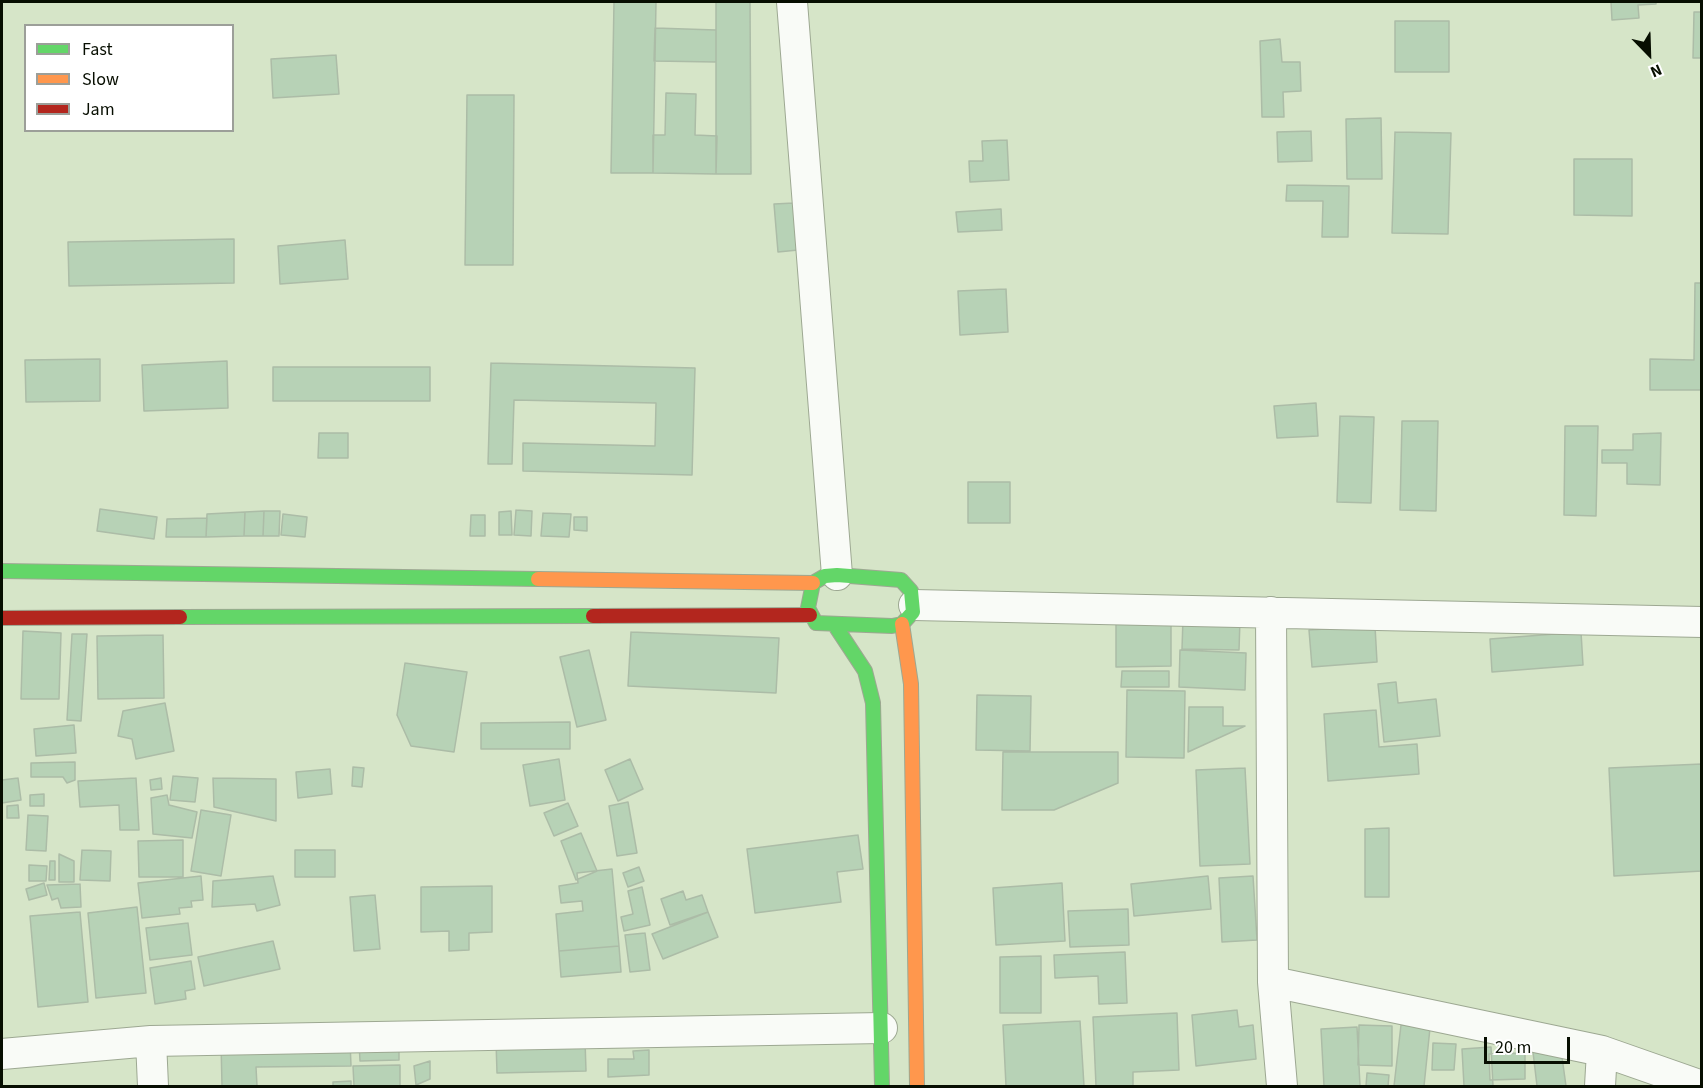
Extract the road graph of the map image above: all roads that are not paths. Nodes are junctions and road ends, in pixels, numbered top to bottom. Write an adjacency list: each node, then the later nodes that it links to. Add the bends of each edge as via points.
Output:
1 (792, 2): 3 (street)
2 (2, 572): 3 (main road)
3 (825, 579): 5 (main road, via 901,579 911,591); 6 (main road, via 808,595)
4 (1271, 612): 5 (street); 8 (street); 10 (street)
5 (908, 614): 9 (main road); 17 (main road)
6 (810, 615): 7 (main road); 9 (main road, via 816,623)
7 (2, 618)
8 (1701, 622)
9 (834, 624): 11 (main road, via 865,671 873,703)
10 (1273, 982): 13 (street); 18 (street)
11 (882, 1028): 12 (street); 16 (main road)
12 (151, 1041): 14 (street); 15 (street)
13 (1602, 1052): 19 (street); 20 (street)
14 (2, 1054)
15 (153, 1086)
16 (882, 1086)
17 (917, 1086)
18 (1282, 1086)
19 (1600, 1086)
20 (1701, 1086)

